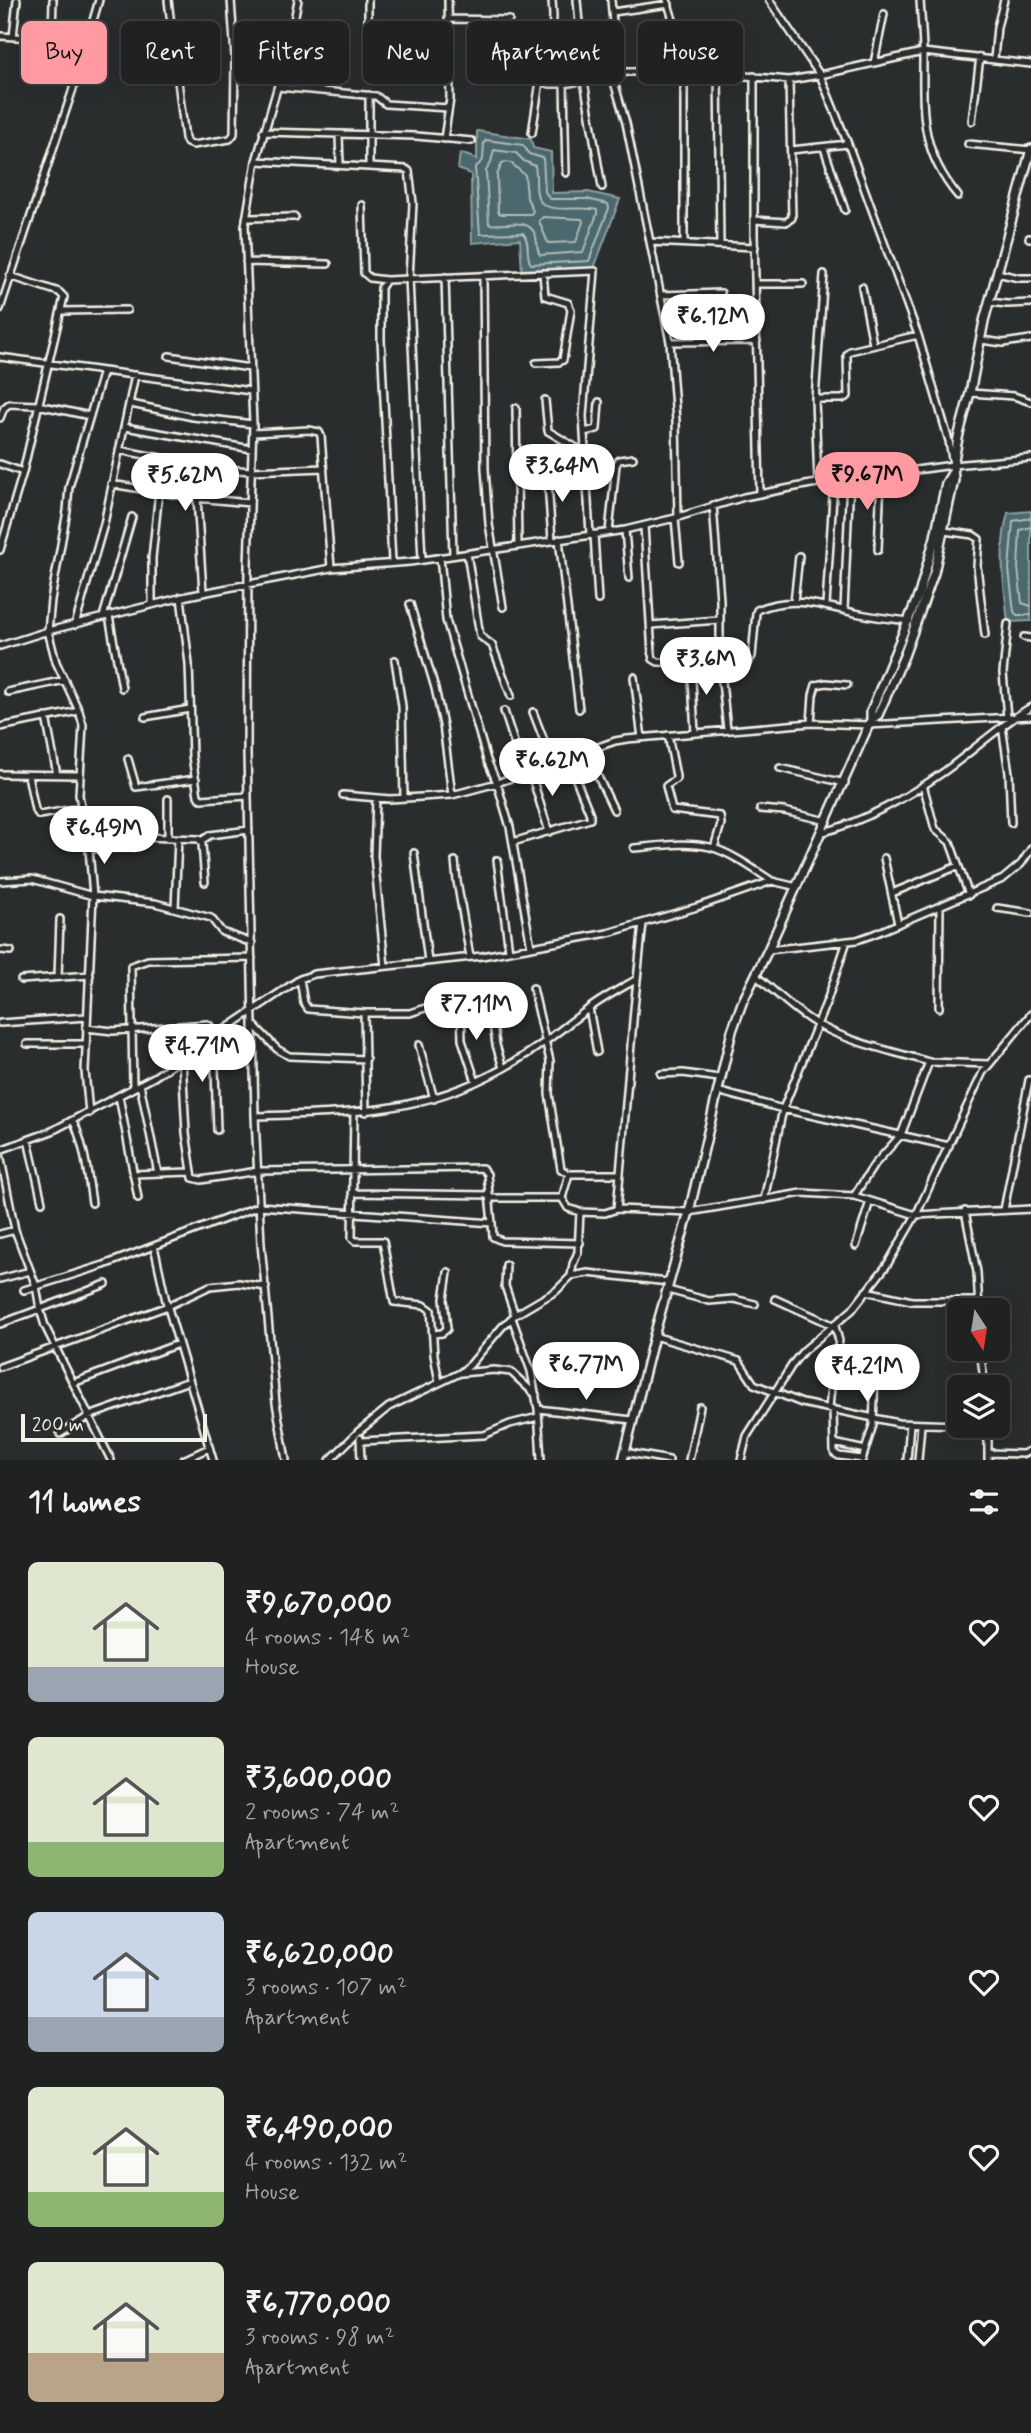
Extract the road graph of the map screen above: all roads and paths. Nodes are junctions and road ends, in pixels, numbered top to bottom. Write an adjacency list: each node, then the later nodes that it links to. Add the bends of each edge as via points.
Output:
1 (17, 0): 26 (street)
2 (53, 0): 26 (street, via 49,39)
3 (99, 0): 79 (street)
4 (168, 0): 5 (street, via 185,138 192,145 230,139 234,134)
5 (231, 0)
6 (298, 0): 44 (street)
7 (368, 0): 20 (street)
8 (447, 0): 18 (street)
9 (552, 0): 21 (street)
10 (577, 0): 22 (street)
11 (611, 0): 16 (street)
12 (769, 0): 33 (street)
13 (920, 0): 27 (street)
14 (1004, 0): 29 (street)
15 (668, 2): 16 (street); 24 (street)
16 (613, 12): 23 (street)
17 (884, 14): 30 (street)
18 (448, 19): 19 (street); 46 (street)
19 (509, 20)
20 (368, 21)
21 (553, 21)
22 (579, 21)
23 (614, 21)
24 (673, 21)
25 (0, 36): 26 (street)
26 (13, 37)
27 (923, 52): 28 (street); 30 (street); 64 (street, via 926,136 944,180)
28 (980, 57): 29 (street); 47 (street)
29 (993, 59): 31 (street)
30 (874, 63): 33 (street)
31 (1031, 64)
32 (743, 75): 34 (street)
33 (820, 75): 35 (street); 54 (street)
34 (754, 76): 35 (street); 69 (street)
35 (789, 79): 58 (street)
36 (540, 84): 49 (street)
37 (550, 84): 43 (street)
38 (569, 84): 43 (street)
39 (585, 84): 63 (street)
40 (615, 84): 70 (street)
41 (684, 84): 71 (street)
42 (718, 84): 72 (street)
43 (564, 85): 62 (street)
44 (278, 87): 45 (street); 48 (street)
45 (369, 95): 46 (street, via 386,104); 51 (street)
46 (448, 108): 52 (street)
47 (972, 121)
48 (263, 132): 50 (street); 59 (street)
49 (532, 132)
50 (339, 134): 51 (street); 60 (street)
51 (369, 134): 52 (street); 61 (street)
52 (444, 139): 53 (street)
53 (472, 141)
54 (848, 144): 56 (street); 96 (street)
55 (968, 144): 57 (street)
56 (824, 148): 58 (street); 66 (street)
57 (1031, 149): 76 (street)
58 (791, 150): 69 (street, via 791,220)
59 (256, 161): 60 (street); 68 (street)
60 (340, 165): 61 (street)
61 (369, 166): 82 (street, via 406,169 412,177)
62 (566, 173)
63 (602, 187)
64 (958, 196)
65 (362, 205): 84 (street, via 364,273)
66 (845, 210)
67 (295, 217): 68 (street)
68 (246, 218): 74 (street)
69 (754, 220): 73 (street)
70 (650, 242): 71 (street); 90 (street)
71 (684, 243): 72 (street)
72 (720, 245): 73 (street)
73 (755, 247): 85 (street)
74 (246, 262): 75 (street); 106 (street)
75 (328, 264)
76 (997, 273): 83 (street); 91 (street)
77 (543, 274): 81 (street); 105 (street, via 545,296 568,303 571,310 563,360); 122 (street, via 593,270 596,274 583,387)
78 (824, 274): 111 (street)
79 (10, 276): 88 (street); 95 (street, via 62,294)
80 (445, 277): 81 (street); 82 (street); 159 (street)
81 (483, 277): 155 (street, via 485,469)
82 (410, 278): 84 (street); 162 (street)
83 (1031, 278)
84 (386, 280): 163 (street, via 381,288 382,340)
85 (755, 284): 86 (street); 99 (street)
86 (803, 284)
87 (862, 288): 101 (street)
88 (3, 291): 93 (street)
89 (721, 293): 90 (street)
90 (661, 295): 100 (street)
91 (989, 302): 92 (street); 97 (street)
92 (1031, 303)
93 (0, 309)
94 (127, 310): 95 (street)
95 (61, 311): 104 (street)
96 (918, 335): 101 (street); 132 (street)
97 (981, 340): 98 (street); 110 (street)
98 (1031, 340)
99 (757, 341): 100 (street); 141 (street)
100 (670, 342): 146 (street)
101 (873, 344): 111 (street, via 848,353 848,396)
102 (0, 356): 104 (street)
103 (169, 356): 106 (street)
104 (48, 363): 107 (street); 116 (street)
105 (536, 363)
106 (250, 368): 109 (street)
107 (103, 370): 108 (street); 118 (street)
108 (135, 375): 109 (street); 115 (street)
109 (251, 391): 120 (street)
110 (970, 393): 114 (street); 132 (street)
111 (815, 399): 138 (street)
112 (545, 400): 126 (street, via 548,431)
113 (599, 402): 122 (street, via 597,429)
114 (1031, 402)
115 (131, 404): 120 (street); 121 (street)
116 (38, 405): 118 (street); 119 (street, via 9,404); 134 (street)
117 (516, 408): 154 (street)
118 (90, 416): 183 (street, via 69,487)
119 (0, 418)
120 (253, 424): 123 (street)
121 (125, 427): 124 (street); 125 (street)
122 (584, 432): 126 (street)
123 (253, 433): 124 (street); 130 (street, via 319,432)
124 (252, 449): 133 (street)
125 (119, 450): 133 (street); 139 (street)
126 (585, 453): 151 (street)
127 (633, 458): 150 (street, via 616,465)
128 (1031, 458): 132 (street)
129 (0, 464): 134 (street)
130 (324, 468): 133 (street); 165 (street)
131 (547, 469): 153 (street)
132 (953, 469): 135 (street); 149 (street); 179 (street)
133 (251, 471): 143 (street)
134 (23, 472): 156 (street)
135 (881, 476): 136 (street); 157 (street)
136 (850, 480): 137 (street); 176 (street)
137 (834, 481): 138 (street); 174 (street)
138 (818, 483): 141 (street)
139 (111, 484): 140 (street); 180 (street)
140 (159, 491): 142 (street); 173 (street)
141 (760, 494): 144 (street)
142 (197, 498): 143 (street); 168 (street)
143 (250, 503): 167 (street)
144 (713, 505): 146 (street); 178 (street)
145 (132, 517): 177 (street)
146 (677, 518): 147 (street); 164 (street)
147 (644, 526): 148 (street); 181 (street)
148 (625, 530): 150 (street); 166 (street)
149 (944, 531): 184 (street, via 979,539 977,566); 206 (street, via 909,643 878,715)
150 (609, 532): 151 (street)
151 (592, 534): 152 (street); 170 (street)
152 (559, 539): 153 (street); 197 (street)
153 (552, 540): 154 (street)
154 (518, 545): 155 (street)
155 (494, 549): 158 (street); 175 (street)
156 (0, 550)
157 (878, 550)
158 (467, 553): 159 (street); 194 (street, via 480,636 495,650)
159 (453, 555): 161 (street)
160 (799, 556): 171 (street)
161 (440, 557): 162 (street); 224 (street, via 446,620)
162 (422, 560): 163 (street)
163 (393, 562): 165 (street)
164 (679, 562)
165 (331, 568): 167 (street)
166 (629, 578)
167 (248, 583): 168 (street); 229 (street)
168 (203, 592): 169 (street)
169 (181, 597): 173 (street); 196 (street)
170 (598, 600)
171 (794, 602): 174 (street); 188 (street, via 757,610 751,661)
172 (410, 604): 228 (street, via 443,724)
173 (152, 605): 177 (street)
174 (826, 605): 176 (street)
175 (503, 607)
176 (844, 610): 179 (street)
177 (106, 617): 180 (street); 192 (street)
178 (719, 620): 181 (street); 188 (street)
179 (910, 621): 206 (street)
180 (75, 625): 183 (street)
181 (651, 625): 187 (street, via 654,661)
182 (1008, 625): 204 (street, via 1003,673)
183 (48, 631): 185 (street); 190 (street)
184 (985, 635)
185 (0, 646)
186 (395, 660): 230 (street, via 402,706)
187 (691, 662): 188 (street); 210 (street)
188 (720, 662): 209 (street)
189 (634, 677): 212 (street)
190 (65, 680): 193 (street); 198 (street)
191 (847, 685): 205 (street, via 816,685)
192 (122, 688)
193 (8, 692)
194 (512, 696)
195 (1031, 707): 204 (street)
196 (190, 709): 203 (street); 223 (street)
197 (579, 709)
198 (79, 711): 202 (street); 222 (street, via 83,736)
199 (504, 711): 218 (street)
200 (533, 712): 216 (street)
201 (1031, 716): 204 (street)
202 (46, 717): 208 (street); 221 (street)
203 (145, 717)
204 (1011, 717): 206 (street); 207 (street)
205 (811, 723): 206 (street); 209 (street)
206 (870, 723): 225 (street)
207 (1002, 726): 226 (street); 239 (street)
208 (0, 727)
209 (727, 730): 210 (street)
210 (695, 733): 211 (street)
211 (668, 735): 212 (street); 248 (street, via 676,776 666,786 672,810 720,816)
212 (642, 738): 213 (street, via 615,741)
213 (586, 752): 215 (street); 235 (street)
214 (128, 759): 223 (street, via 136,787)
215 (568, 760): 216 (street); 241 (street, via 591,817)
216 (552, 764): 218 (street)
217 (780, 768): 225 (street)
218 (527, 772): 224 (street); 241 (street)
219 (0, 774): 220 (street)
220 (28, 775): 221 (street); 233 (street, via 39,815)
221 (57, 775): 222 (street)
222 (79, 775): 233 (street)
223 (196, 779): 229 (street, via 199,798)
224 (498, 783): 228 (street); 246 (street)
225 (845, 783): 238 (street)
226 (923, 785): 242 (street, via 887,808); 255 (street, via 935,829 950,842)
227 (343, 795): 232 (street)
228 (452, 795): 230 (street)
229 (248, 796): 240 (street)
230 (404, 798): 232 (street)
231 (168, 799): 243 (street)
232 (376, 799): 280 (street, via 374,856)
233 (81, 808): 237 (street)
234 (760, 809): 238 (street)
235 (614, 810)
236 (139, 819): 237 (street)
237 (83, 820): 249 (street)
238 (827, 821): 242 (street)
239 (1011, 823)
240 (249, 830): 245 (street, via 210,835); 271 (street)
241 (549, 832): 246 (street)
242 (820, 833): 259 (street)
243 (168, 838): 244 (street); 249 (street, via 145,837 133,847)
244 (178, 839): 245 (street); 264 (street)
245 (201, 841): 258 (street)
246 (513, 842): 272 (street)
247 (634, 848): 248 (street, via 675,844)
248 (714, 848): 257 (street)
249 (89, 849): 261 (street)
250 (1031, 849): 262 (street, via 1014,871)
251 (414, 853): 279 (street)
252 (884, 858): 260 (street)
253 (496, 860): 276 (street)
254 (456, 861): 277 (street)
255 (958, 866): 260 (street); 262 (street)
256 (0, 881): 261 (street, via 32,878)
257 (772, 881): 259 (street); 268 (street)
258 (205, 882)
259 (797, 887): 274 (street)
260 (892, 893): 269 (street)
261 (93, 895): 264 (street); 281 (street)
262 (969, 895): 263 (street)
263 (940, 907): 269 (street); 291 (street)
264 (174, 908): 271 (street, via 211,918 222,932)
265 (997, 908): 266 (street)
266 (1031, 914)
267 (60, 919): 283 (street)
268 (643, 923): 272 (street); 285 (street)
269 (898, 924): 270 (street)
270 (847, 941): 274 (street); 298 (street)
271 (252, 943): 278 (street)
272 (531, 947): 276 (street)
273 (0, 950): 275 (street)
274 (768, 950): 282 (street)
275 (12, 951)
276 (509, 951): 277 (street)
277 (470, 957): 279 (street)
278 (252, 958): 292 (street); 301 (street, via 135,963 131,969)
279 (428, 961): 280 (street)
280 (385, 966): 284 (street)
281 (90, 975): 283 (street); 296 (street)
282 (755, 975): 298 (street); 314 (street)
283 (58, 977): 286 (street)
284 (300, 979): 292 (street); 294 (street, via 308,1009)
285 (637, 979): 290 (street); 339 (street)
286 (21, 980)
287 (533, 988): 303 (street)
288 (443, 1002): 294 (street, via 406,1014)
289 (461, 1005): 316 (street, via 463,1044)
290 (589, 1008): 303 (street); 307 (street)
291 (939, 1008)
292 (254, 1009): 299 (street); 302 (street)
293 (491, 1010): 312 (street)
294 (364, 1013): 309 (street)
295 (1031, 1014): 311 (street)
296 (87, 1017): 297 (street); 300 (street)
297 (0, 1024)
298 (816, 1024): 310 (street); 322 (street)
299 (255, 1026): 309 (street, via 289,1056); 326 (street)
300 (86, 1028): 301 (street); 305 (street)
301 (131, 1030): 302 (street, via 207,1024); 318 (street)
302 (214, 1038): 308 (street); 328 (street)
303 (545, 1041): 312 (street); 338 (street, via 561,1169)
304 (27, 1044): 305 (street)
305 (86, 1044): 324 (street)
306 (419, 1045): 321 (street)
307 (597, 1052)
308 (182, 1059): 317 (street); 335 (street)
309 (366, 1059): 323 (street)
310 (929, 1062): 311 (street); 329 (street)
311 (989, 1064): 331 (street)
312 (503, 1068): 316 (street)
313 (661, 1074): 314 (street)
314 (719, 1078): 319 (street)
315 (1031, 1080): 354 (street)
316 (476, 1082): 321 (street)
317 (140, 1084): 318 (street); 336 (street)
318 (133, 1088): 320 (street)
319 (716, 1091): 322 (street); 357 (street)
320 (119, 1096): 324 (street); 337 (street)
321 (434, 1100): 323 (street)
322 (783, 1109): 329 (street); 347 (street)
323 (366, 1112): 325 (street)
324 (89, 1113): 327 (street)
325 (354, 1113): 326 (street); 333 (street)
326 (255, 1116): 334 (street)
327 (73, 1120): 330 (street); 350 (street)
328 (217, 1130)
329 (901, 1135): 331 (street); 342 (street)
330 (27, 1140): 332 (street); 349 (street)
331 (949, 1146): 359 (street)
332 (0, 1152): 343 (street)
333 (353, 1170): 334 (street); 340 (street); 341 (street, via 482,1168)
334 (258, 1171): 335 (street, via 201,1180); 351 (street)
335 (190, 1172): 336 (street)
336 (158, 1173): 337 (street)
337 (133, 1174): 344 (street)
338 (569, 1174): 339 (street); 345 (street)
339 (619, 1174): 352 (street)
340 (352, 1193): 341 (street); 358 (street)
341 (489, 1196): 345 (street); 360 (street)
342 (854, 1196): 347 (street, via 802,1193); 348 (street)
343 (9, 1197): 346 (street); 361 (street)
344 (138, 1198)
345 (562, 1198): 356 (street, via 568,1209)
346 (0, 1199)
347 (764, 1200): 357 (street)
348 (870, 1201): 359 (street); 365 (street)
349 (42, 1202)
350 (92, 1203)
351 (259, 1206): 358 (street); 364 (street); 374 (street)
352 (617, 1209): 356 (street); 357 (street)
353 (1031, 1209): 354 (street)
354 (1004, 1210): 355 (street)
355 (965, 1211): 359 (street); 377 (street)
356 (580, 1212): 363 (street)
357 (689, 1212): 373 (street)
358 (352, 1213): 360 (street); 386 (street, via 353,1240 383,1241 394,1302 428,1307)
359 (916, 1215): 376 (street)
360 (492, 1223): 363 (street, via 493,1237 502,1241)
361 (15, 1230): 362 (street); 367 (street)
362 (0, 1234)
363 (580, 1243): 369 (street)
364 (154, 1246): 372 (street); 381 (street)
365 (856, 1246)
366 (506, 1265): 383 (street, via 505,1286)
367 (30, 1271): 370 (street); 372 (street)
368 (448, 1272): 386 (street, via 444,1300 447,1329)
369 (571, 1276): 373 (street, via 588,1273); 383 (street, via 556,1291)
370 (0, 1279)
371 (106, 1284): 382 (street)
372 (36, 1286): 375 (street); 382 (street)
373 (668, 1286): 380 (street, via 709,1301 734,1299); 387 (street)
374 (266, 1287): 381 (street, via 239,1283 210,1286); 420 (street, via 276,1404)
375 (23, 1290)
376 (866, 1291): 379 (street, via 912,1301); 385 (street)
377 (978, 1298)
378 (775, 1299): 385 (street)
379 (947, 1301)
380 (755, 1304)
381 (168, 1306): 388 (street); 389 (street)
382 (40, 1309): 384 (street); 389 (street)
383 (514, 1316): 392 (street); 397 (street)
384 (0, 1324)
385 (835, 1325): 396 (street, via 803,1352); 399 (street, via 839,1341 832,1368)
386 (433, 1334): 394 (street)
387 (654, 1336): 396 (street, via 739,1361 754,1384); 403 (street)
388 (178, 1344): 393 (street); 395 (street)
389 (55, 1346): 391 (street); 395 (street)
390 (874, 1357): 402 (street)
391 (0, 1367)
392 (460, 1373): 394 (street); 397 (street, via 511,1372)
393 (189, 1381): 401 (street); 412 (street)
394 (439, 1382): 407 (street, via 388,1407)
395 (73, 1383): 401 (street)
396 (774, 1393): 399 (street); 426 (street, via 747,1436)
397 (536, 1395): 400 (street)
398 (700, 1407): 425 (street)
399 (831, 1408): 402 (street); 411 (street)
400 (538, 1413): 403 (street); 410 (street, via 484,1435); 423 (street)
401 (89, 1416): 408 (street); 417 (street)
402 (873, 1419): 404 (street); 413 (street)
403 (632, 1420): 415 (street)
404 (910, 1424): 405 (street); 428 (street)
405 (921, 1425): 406 (street); 429 (street)
406 (947, 1425)
407 (358, 1432): 410 (street); 421 (street)
408 (60, 1434)
409 (988, 1438): 416 (street)
410 (361, 1441): 422 (street)
411 (834, 1443): 413 (street); 427 (street, via 836,1456)
412 (209, 1447): 418 (street); 419 (street)
413 (865, 1450): 427 (street)
414 (1031, 1450): 416 (street)
415 (623, 1456): 424 (street)
416 (988, 1457)
417 (111, 1460)
418 (183, 1460)
419 (213, 1460)
420 (286, 1460)
421 (330, 1460)
422 (361, 1460)
423 (541, 1460)
424 (669, 1460)
425 (689, 1460)
426 (741, 1460)
427 (862, 1460)
428 (907, 1460)
429 (918, 1460)

